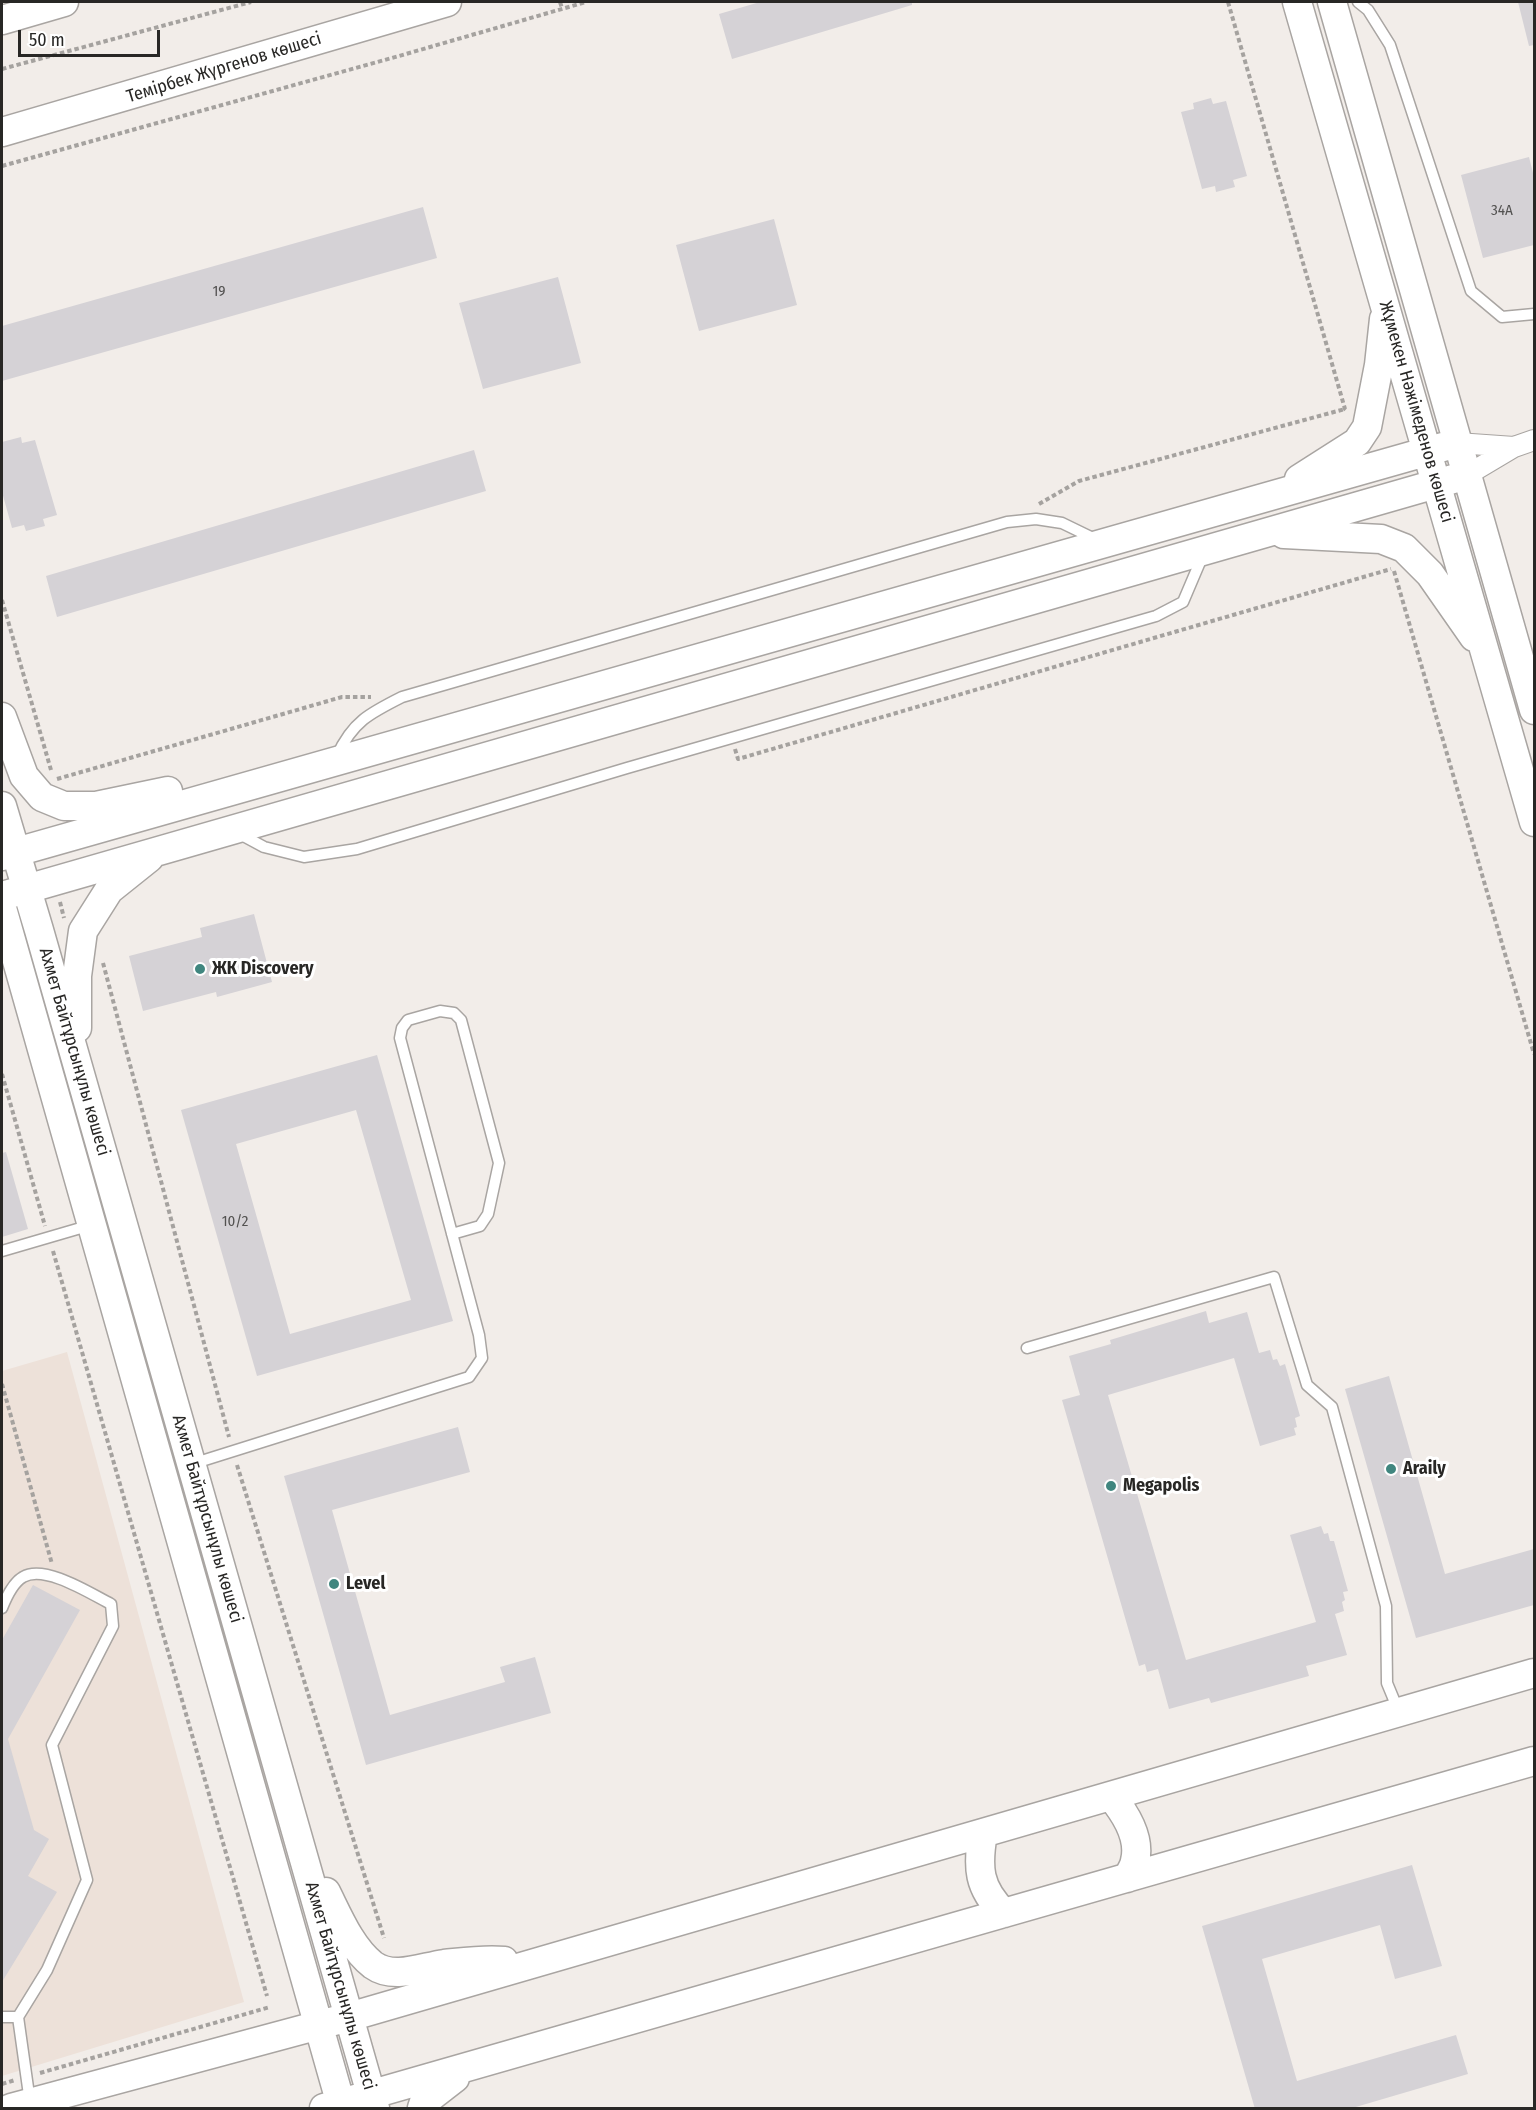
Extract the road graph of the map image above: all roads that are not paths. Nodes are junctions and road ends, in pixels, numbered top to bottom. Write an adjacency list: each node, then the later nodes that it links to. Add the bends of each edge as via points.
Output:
1 (21, 2): 7 (street)
2 (64, 2): 8 (street)
3 (447, 2): 9 (street, Темірбек Жүргенов көшесі)
4 (1332, 2): 15 (street, Жұмекен Нәжімеденов көшесі)
5 (1358, 2): 13 (lane, via 1368,10 1390,45 1471,291 1502,317)
6 (1297, 5): 12 (street, Жұмекен Нәжімеденов көшесі)
7 (2, 7)
8 (2, 20)
9 (139, 93): 10 (street, via 93,90); 11 (street, Темірбек Жүргенов көшесі)
10 (2, 114)
11 (2, 132)
12 (1385, 305): 17 (street, Жұмекен Нәжімеденов көшесі); 20 (street, via 1367,427 1357,442)
13 (1534, 314)
14 (1534, 440): 16 (street)
15 (1457, 443): 16 (street); 17 (street); 18 (street, Жұмекен Нәжімеденов көшесі)
16 (1514, 447): 18 (street)
17 (1427, 451): 19 (street, Жұмекен Нәжімеденов көшесі); 20 (street)
18 (1467, 475): 19 (street); 25 (street, Жұмекен Нәжімеденов көшесі)
19 (1436, 483): 21 (street); 24 (street, Жұмекен Нәжімеденов көшесі)
20 (1283, 492): 22 (street)
21 (1267, 532): 23 (street); 24 (street, via 1381,539 1404,548 1430,574)
22 (1103, 543): 27 (street); 27 (lane, via 1062,523 1036,519 1007,522 402,698 370,713 346,737)
23 (1205, 549): 31 (street); 31 (lane, via 1183,602 1156,616 357,849 304,856 264,847)
24 (1486, 652): 30 (street, Жұмекен Нәжімеденов көшесі)
25 (1534, 710)
26 (2, 717): 28 (street, via 24,776 42,797 64,806 96,806 178,789)
27 (334, 762): 28 (street)
28 (236, 790): 33 (street)
29 (2, 806): 33 (street, Ахмет Байтұрсынұлы көшесі)
30 (1534, 822)
31 (232, 829): 32 (street)
32 (160, 850): 34 (street); 36 (street, via 109,890 83,931)
33 (8, 854): 34 (street, Ахмет Байтұрсынұлы көшесі)
34 (14, 892): 36 (street, Ахмет Байтұрсынұлы көшесі, via 39,930)
35 (2, 909): 37 (street, Ахмет Байтұрсынұлы көшесі)
36 (74, 1054): 41 (street, Ахмет Байтұрсынұлы көшесі)
37 (91, 1225): 39 (lane); 55 (street, Ахмет Байтұрсынұлы көшесі)
38 (452, 1234): 38 (lane, via 400,1038 408,1020 440,1011 454,1013 461,1020 499,1162 488,1214 480,1226); 41 (lane, via 482,1358 469,1377)
39 (2, 1251)
40 (1028, 1348): 44 (lane, via 1274,1277 1307,1385 1332,1407 1386,1606 1387,1683)
41 (192, 1464): 48 (street, Ахмет Байтұрсынұлы көшесі)
42 (2, 1608): 53 (lane, via 21,1578 32,1573 56,1576 111,1604 113,1626 52,1745 87,1880 47,1970)
43 (1534, 1673): 44 (street)
44 (1400, 1713): 46 (street)
45 (1534, 1761): 49 (street)
46 (1111, 1796): 47 (street); 49 (street, via 1131,1826 1136,1848 1135,1862)
47 (983, 1833): 50 (street, via 981,1874 985,1889); 51 (street)
48 (298, 1836): 51 (street, via 340,1919 359,1951 374,1966 412,1972 487,1960); 54 (street, Ахмет Байтұрсынұлы көшесі)
49 (1127, 1878): 50 (street)
50 (1004, 1913): 56 (street)
51 (533, 1964): 54 (street)
52 (2, 2017): 53 (lane)
53 (18, 2017): 57 (lane)
54 (349, 2017): 55 (street); 58 (street, Ахмет Байтұрсынұлы көшесі)
55 (318, 2024): 57 (street); 59 (street, Ахмет Байтұрсынұлы көшесі)
56 (468, 2068): 58 (street); 60 (street, via 424,2102)
57 (22, 2096)
58 (373, 2102): 59 (street)
59 (336, 2107)
60 (422, 2109)

